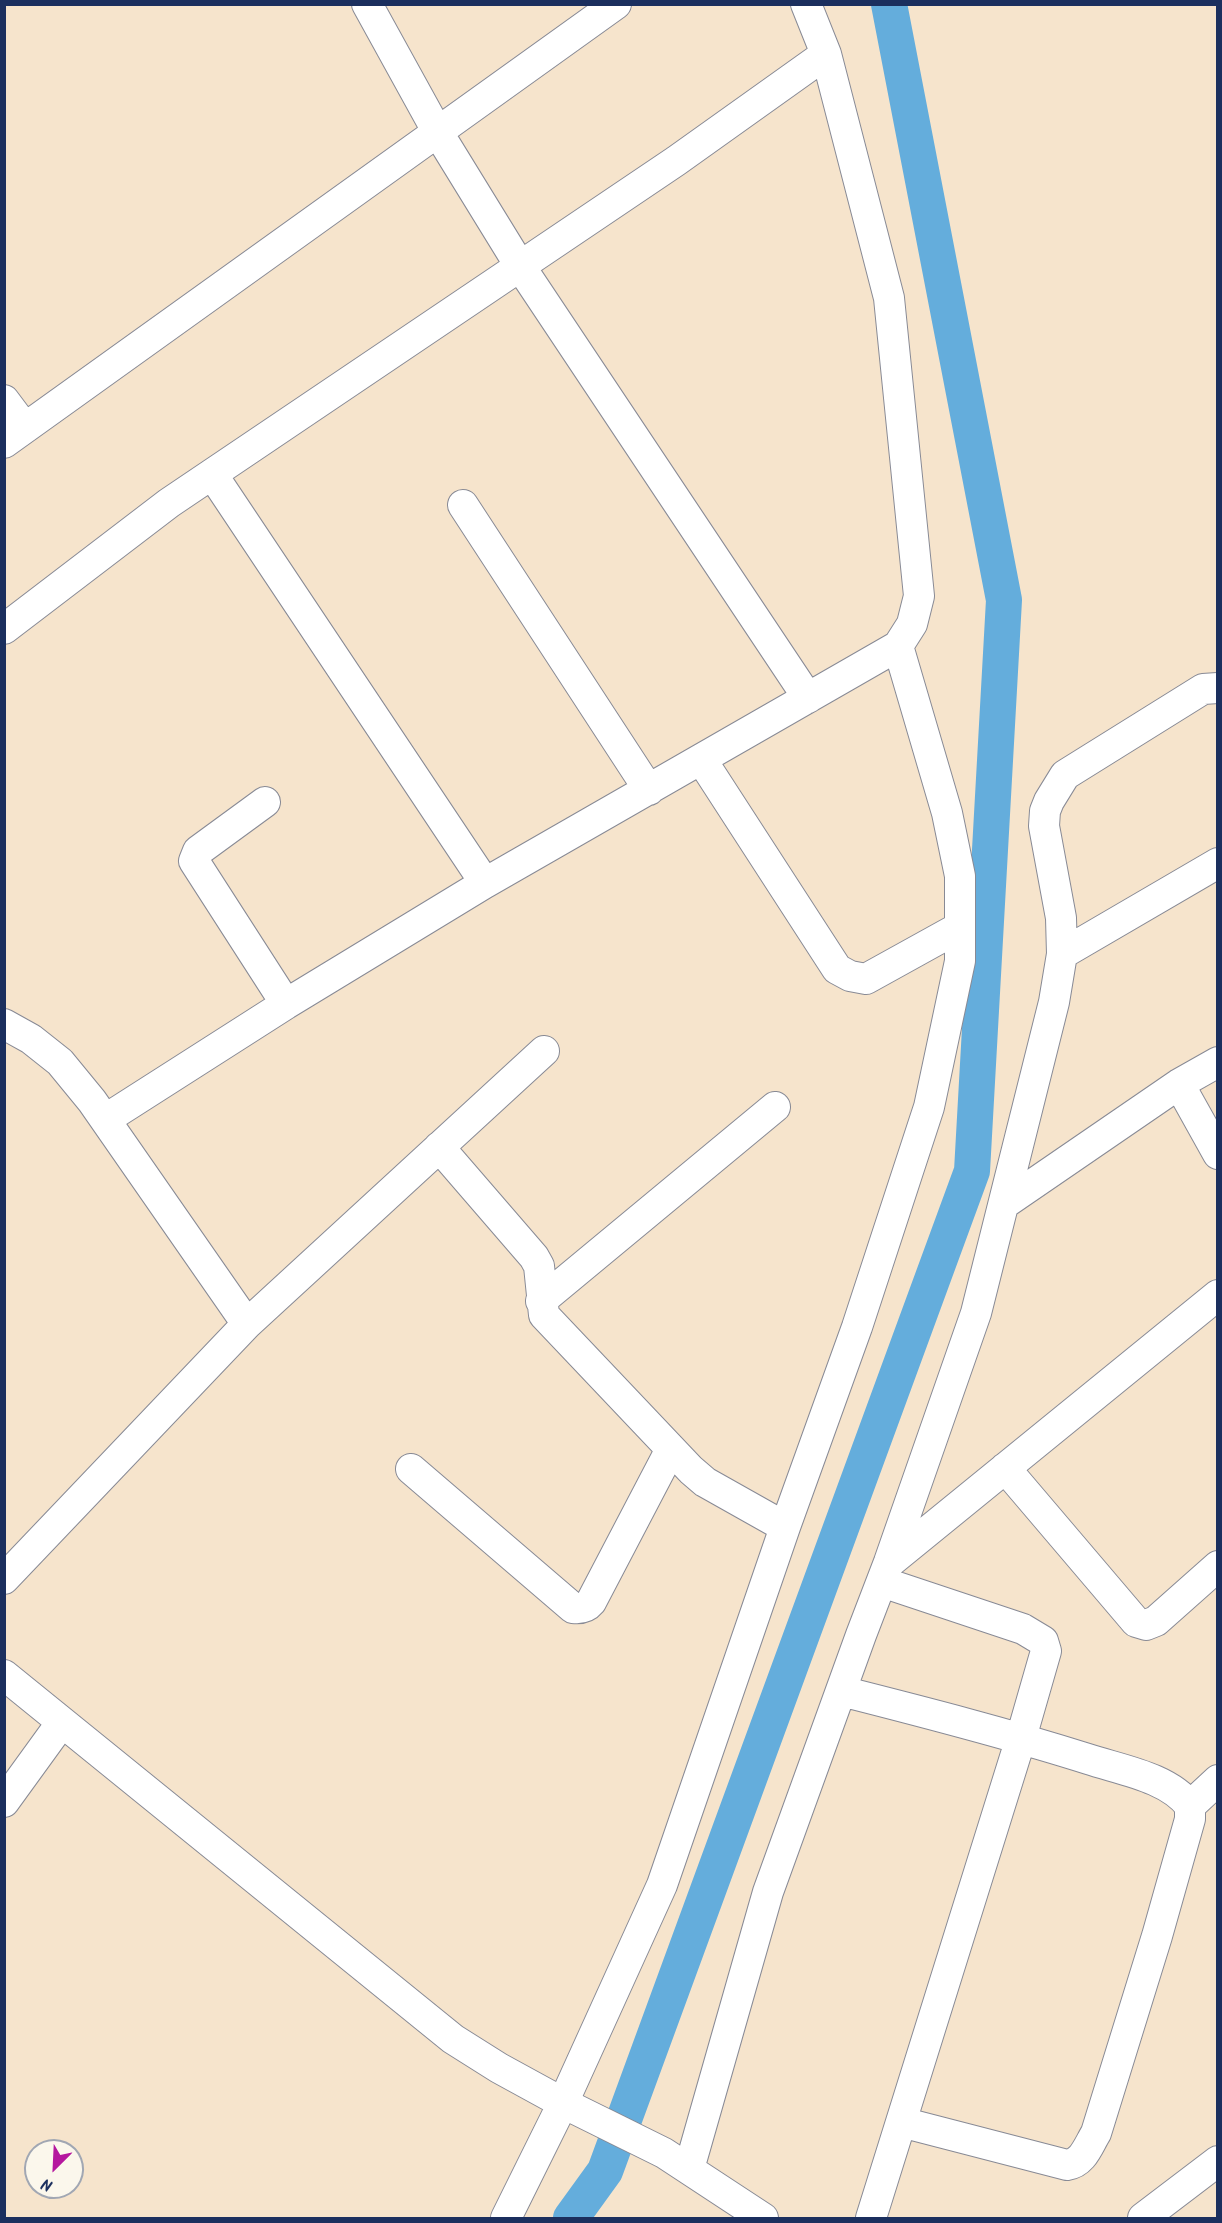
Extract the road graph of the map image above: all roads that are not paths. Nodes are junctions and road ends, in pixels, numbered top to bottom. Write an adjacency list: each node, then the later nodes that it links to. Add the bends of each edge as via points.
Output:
1 (367, 4): 5 (street)
2 (616, 4): 5 (street)
3 (806, 4): 4 (street)
4 (826, 54): 6 (street); 12 (street, via 889,297 919,596 912,624)
5 (437, 131): 6 (street); 8 (street)
6 (520, 266): 9 (street); 14 (street)
7 (4, 400): 8 (street)
8 (15, 436)
9 (212, 474): 11 (street); 19 (street)
10 (463, 505): 16 (street)
11 (4, 629)
12 (898, 646): 14 (street); 20 (street, via 947,813 960,876)
13 (1218, 688): 21 (street, via 1203,689 1065,775 1049,801 1044,826 1061,918)
14 (808, 698): 15 (street)
15 (700, 759): 16 (street); 20 (street, via 837,969 866,979)
16 (649, 790): 19 (street)
17 (265, 802): 22 (street, via 198,851 194,861)
18 (1218, 863): 21 (street)
19 (485, 883): 22 (street)
20 (960, 927): 38 (street, via 960,961 929,1107 857,1327)
21 (1062, 954): 31 (street, via 1054,1002)
22 (286, 1004): 28 (street)
23 (4, 1024): 28 (street, via 60,1062)
24 (544, 1051): 29 (street)
25 (1218, 1062): 26 (street)
26 (1179, 1084): 30 (street); 31 (street)
27 (775, 1107): 33 (street)
28 (106, 1119): 34 (street)
29 (439, 1147): 33 (street, via 534,1257 539,1266); 34 (street)
30 (1218, 1154)
31 (1004, 1204): 40 (street, via 976,1313)
32 (1218, 1295): 36 (street)
33 (541, 1301): 35 (street, via 544,1315)
34 (247, 1324): 41 (street)
35 (671, 1449): 37 (street, via 591,1602 580,1609 573,1608); 38 (street, via 705,1482)
36 (1005, 1468): 39 (street, via 1136,1622 1146,1625 1156,1621); 40 (street)
37 (411, 1469)
38 (784, 1527): 49 (street, via 662,1885)
39 (1218, 1566)
40 (886, 1572): 43 (street); 45 (street, via 1043,1641 1046,1651)
41 (4, 1579)
42 (4, 1675): 44 (street)
43 (841, 1691): 45 (street); 51 (street, via 768,1892)
44 (62, 1722): 47 (street); 49 (street, via 453,2039)
45 (1021, 1738): 48 (street, via 1154,1780 1182,1796); 50 (street)
46 (1218, 1780): 48 (street)
47 (4, 1802)
48 (1190, 1806): 50 (street, via 1190,1819 1157,1936 1095,2133 1083,2156 1067,2165)
49 (562, 2103): 51 (street, via 664,2153); 53 (street)
50 (901, 2122): 55 (street)
51 (688, 2169): 54 (street)
52 (1215, 2169): 56 (street)
53 (506, 2218)
54 (763, 2218)
55 (871, 2218)
56 (1143, 2218)

